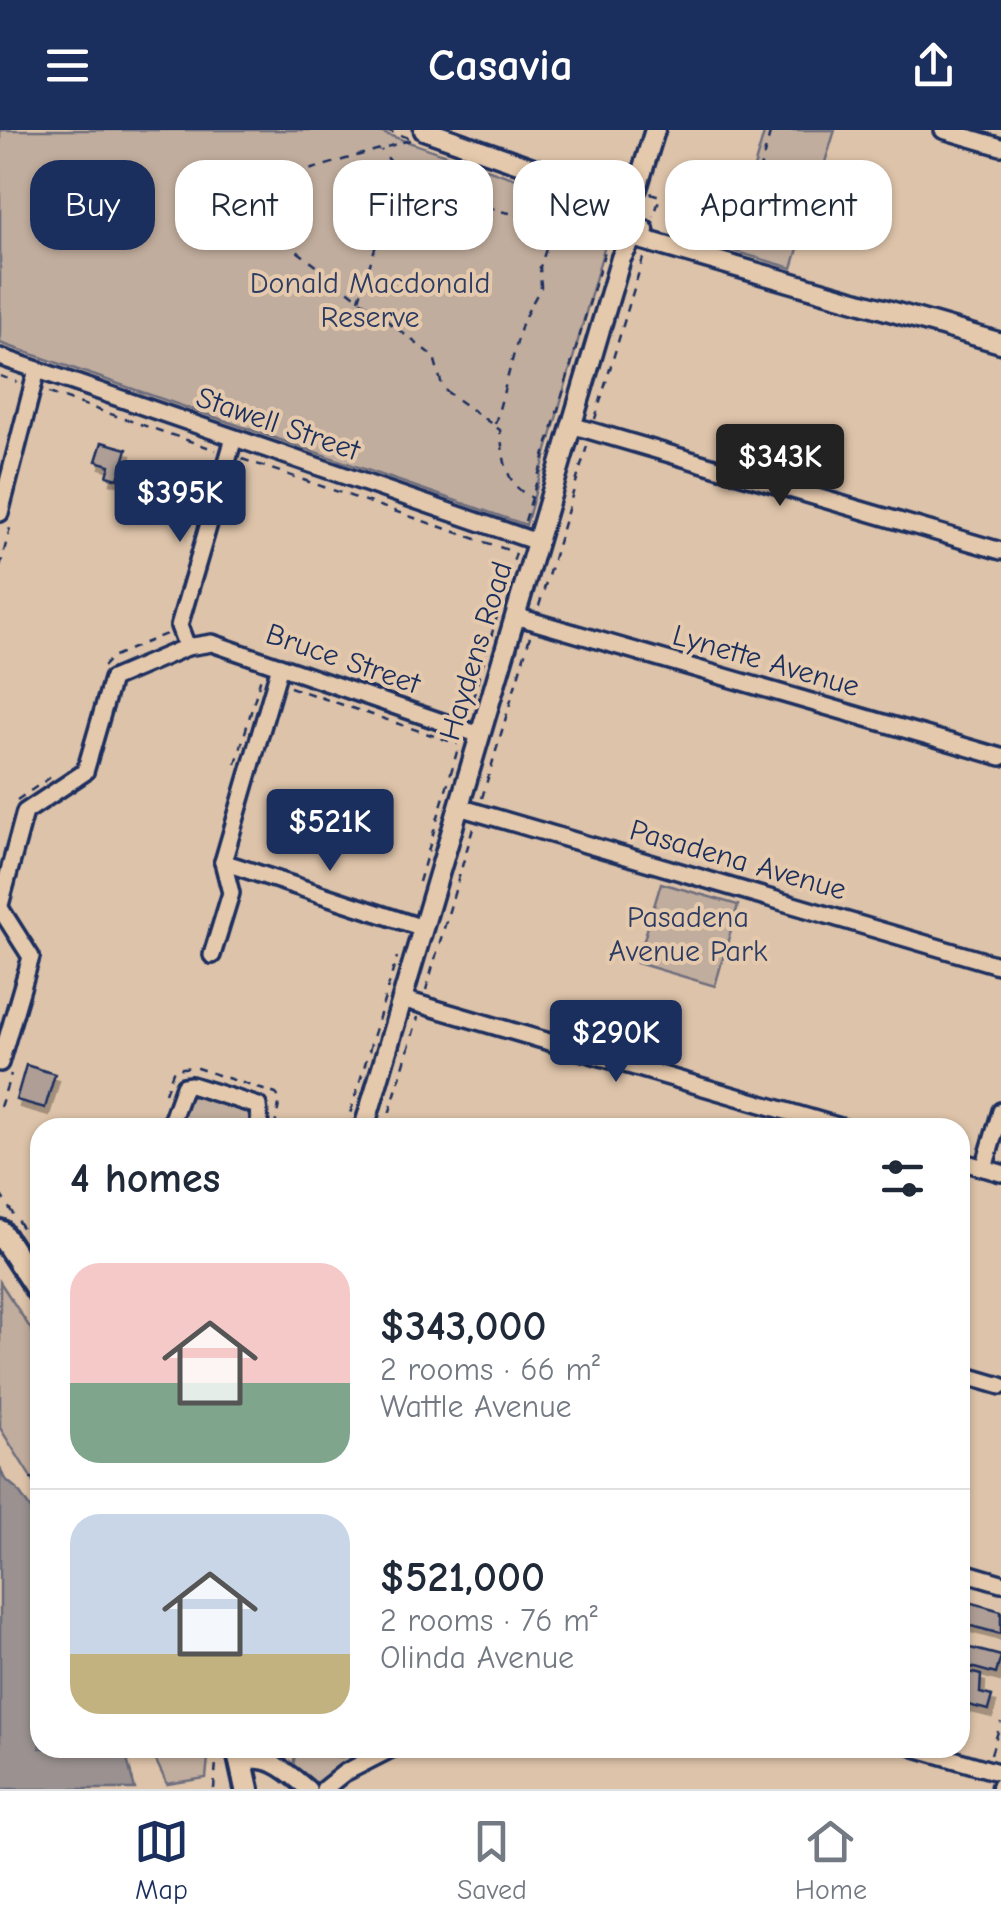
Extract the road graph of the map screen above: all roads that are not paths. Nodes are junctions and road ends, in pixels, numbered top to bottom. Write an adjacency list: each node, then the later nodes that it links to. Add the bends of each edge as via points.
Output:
1 (655, 130): 5 (street)
2 (947, 131): 4 (street)
3 (418, 135): 6 (street)
4 (1001, 147)
5 (645, 162)
6 (513, 167)
7 (646, 241): 8 (street); 11 (street, Haydens Road, via 621,258)
8 (1001, 343)
9 (0, 357): 10 (street, Stawell Street)
10 (37, 370): 12 (street, Stawell Street); 13 (street)
11 (571, 425): 14 (street, Haydens Road); 15 (street)
12 (234, 438): 14 (street, Stawell Street); 17 (street, via 179,626)
13 (0, 513)
14 (525, 533): 16 (street, Haydens Road)
15 (1001, 550)
16 (515, 616): 19 (street, Haydens Road); 20 (street, Lynette Avenue)
17 (187, 647): 18 (street, Bruce Street, via 212,643); 23 (street, via 112,679 84,772 25,812)
18 (280, 666): 19 (street, Bruce Street); 22 (street)
19 (472, 732): 21 (street, Haydens Road)
20 (1001, 757)
21 (459, 807): 24 (street, Haydens Road); 26 (street, Pasadena Avenue)
22 (223, 862): 24 (street); 25 (street, via 231,893)
23 (0, 907): 28 (street, via 31,957)
24 (422, 928): 27 (street, Haydens Road)
25 (212, 955)
26 (1001, 966)
27 (402, 999): 32 (street, Haydens Road); 33 (street)
28 (6, 1065)
29 (1001, 1111): 35 (street)
30 (172, 1118): 31 (street, via 184,1086 258,1106)
31 (259, 1118)
32 (367, 1118)
33 (810, 1118)
34 (970, 1164): 35 (street)
35 (984, 1168): 36 (street)
36 (1001, 1173)
37 (0, 1232): 38 (main road)
38 (30, 1278)
39 (970, 1377): 40 (street)
40 (1001, 1386)
41 (970, 1574): 42 (street)
42 (1001, 1582)
43 (240, 1758): 48 (main road)
44 (261, 1758): 49 (street)
45 (374, 1758): 50 (street)
46 (949, 1758): 47 (street)
47 (1001, 1773)
48 (247, 1789)
49 (308, 1789)
50 (324, 1789)

